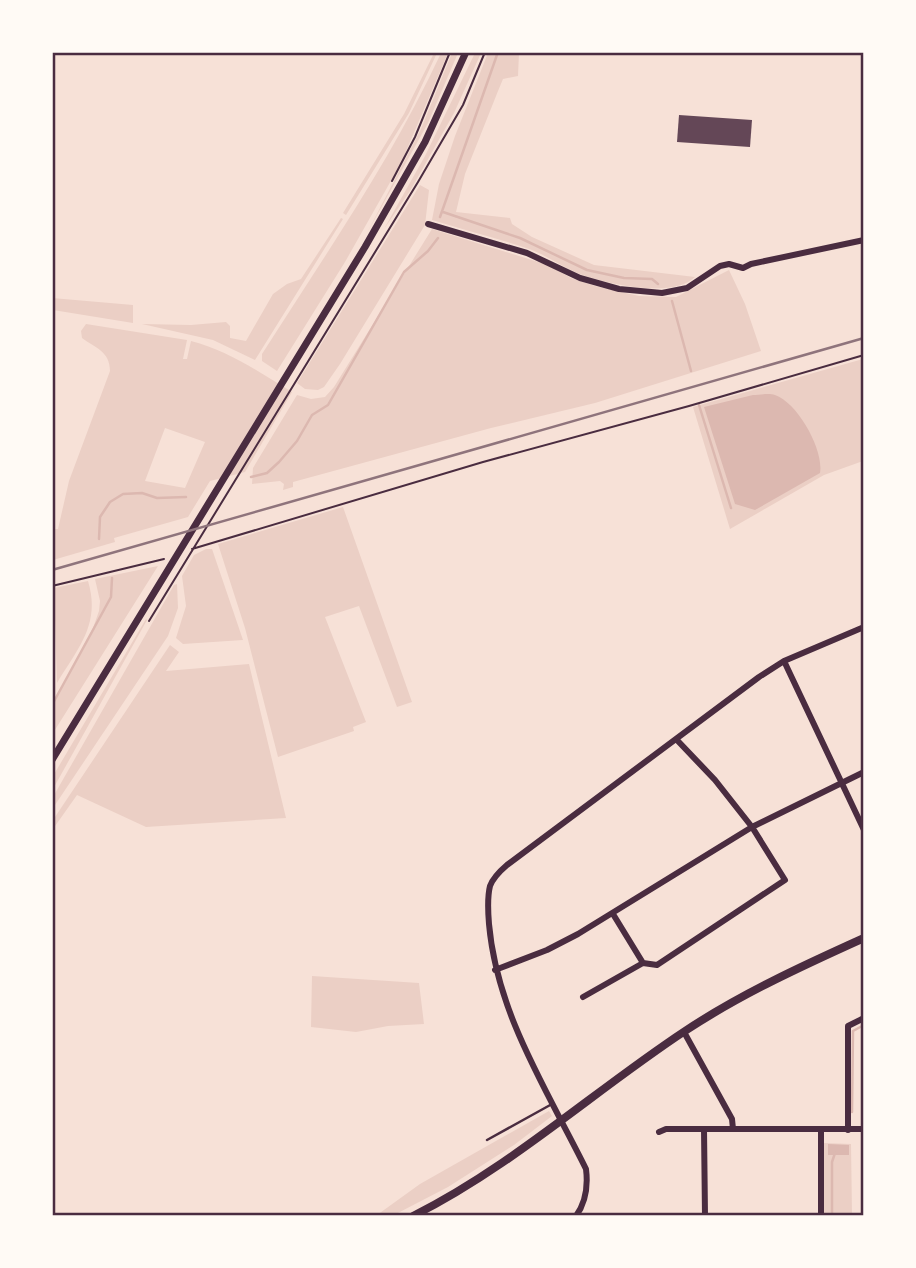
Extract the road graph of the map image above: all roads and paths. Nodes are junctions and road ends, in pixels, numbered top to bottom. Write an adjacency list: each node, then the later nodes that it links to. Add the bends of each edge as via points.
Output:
1 (450, 52): 4 (path)
2 (466, 52): 15 (street, via 425,142)
3 (485, 52): 11 (path, via 463,105)
4 (391, 182)
5 (428, 225): 6 (street, via 527,253 580,278 619,289 662,293 687,288 720,266 743,268)
6 (863, 240)
7 (863, 355): 8 (path, via 483,461)
8 (183, 552)
9 (172, 556): 10 (path)
10 (52, 586)
11 (149, 621)
12 (863, 627): 13 (street)
13 (784, 661): 14 (street); 17 (street)
14 (676, 739): 18 (street); 23 (street, via 498,874 488,897)
15 (52, 760)
16 (863, 772): 17 (street)
17 (842, 782): 18 (street); 19 (street)
18 (752, 827): 20 (street); 22 (street, via 785,880 657,965)
19 (863, 830)
20 (613, 914): 22 (street); 23 (street, via 547,950)
21 (863, 938): 26 (main road, via 740,997)
22 (643, 962): 24 (street)
23 (495, 970): 27 (street)
24 (583, 998)
25 (863, 1018): 32 (street, via 848,1026)
26 (684, 1032): 28 (main road); 30 (street, via 732,1119)
27 (552, 1104): 28 (street); 35 (lane)
28 (562, 1119): 36 (main road, via 471,1184); 37 (street, via 586,1169 587,1184)
29 (704, 1129): 30 (street); 34 (street); 38 (street)
30 (733, 1129): 31 (street)
31 (821, 1129): 32 (street); 39 (street)
32 (848, 1129): 33 (street)
33 (863, 1129)
34 (659, 1132)
35 (486, 1140)
36 (413, 1216)
37 (576, 1216)
38 (705, 1216)
39 (821, 1216)

